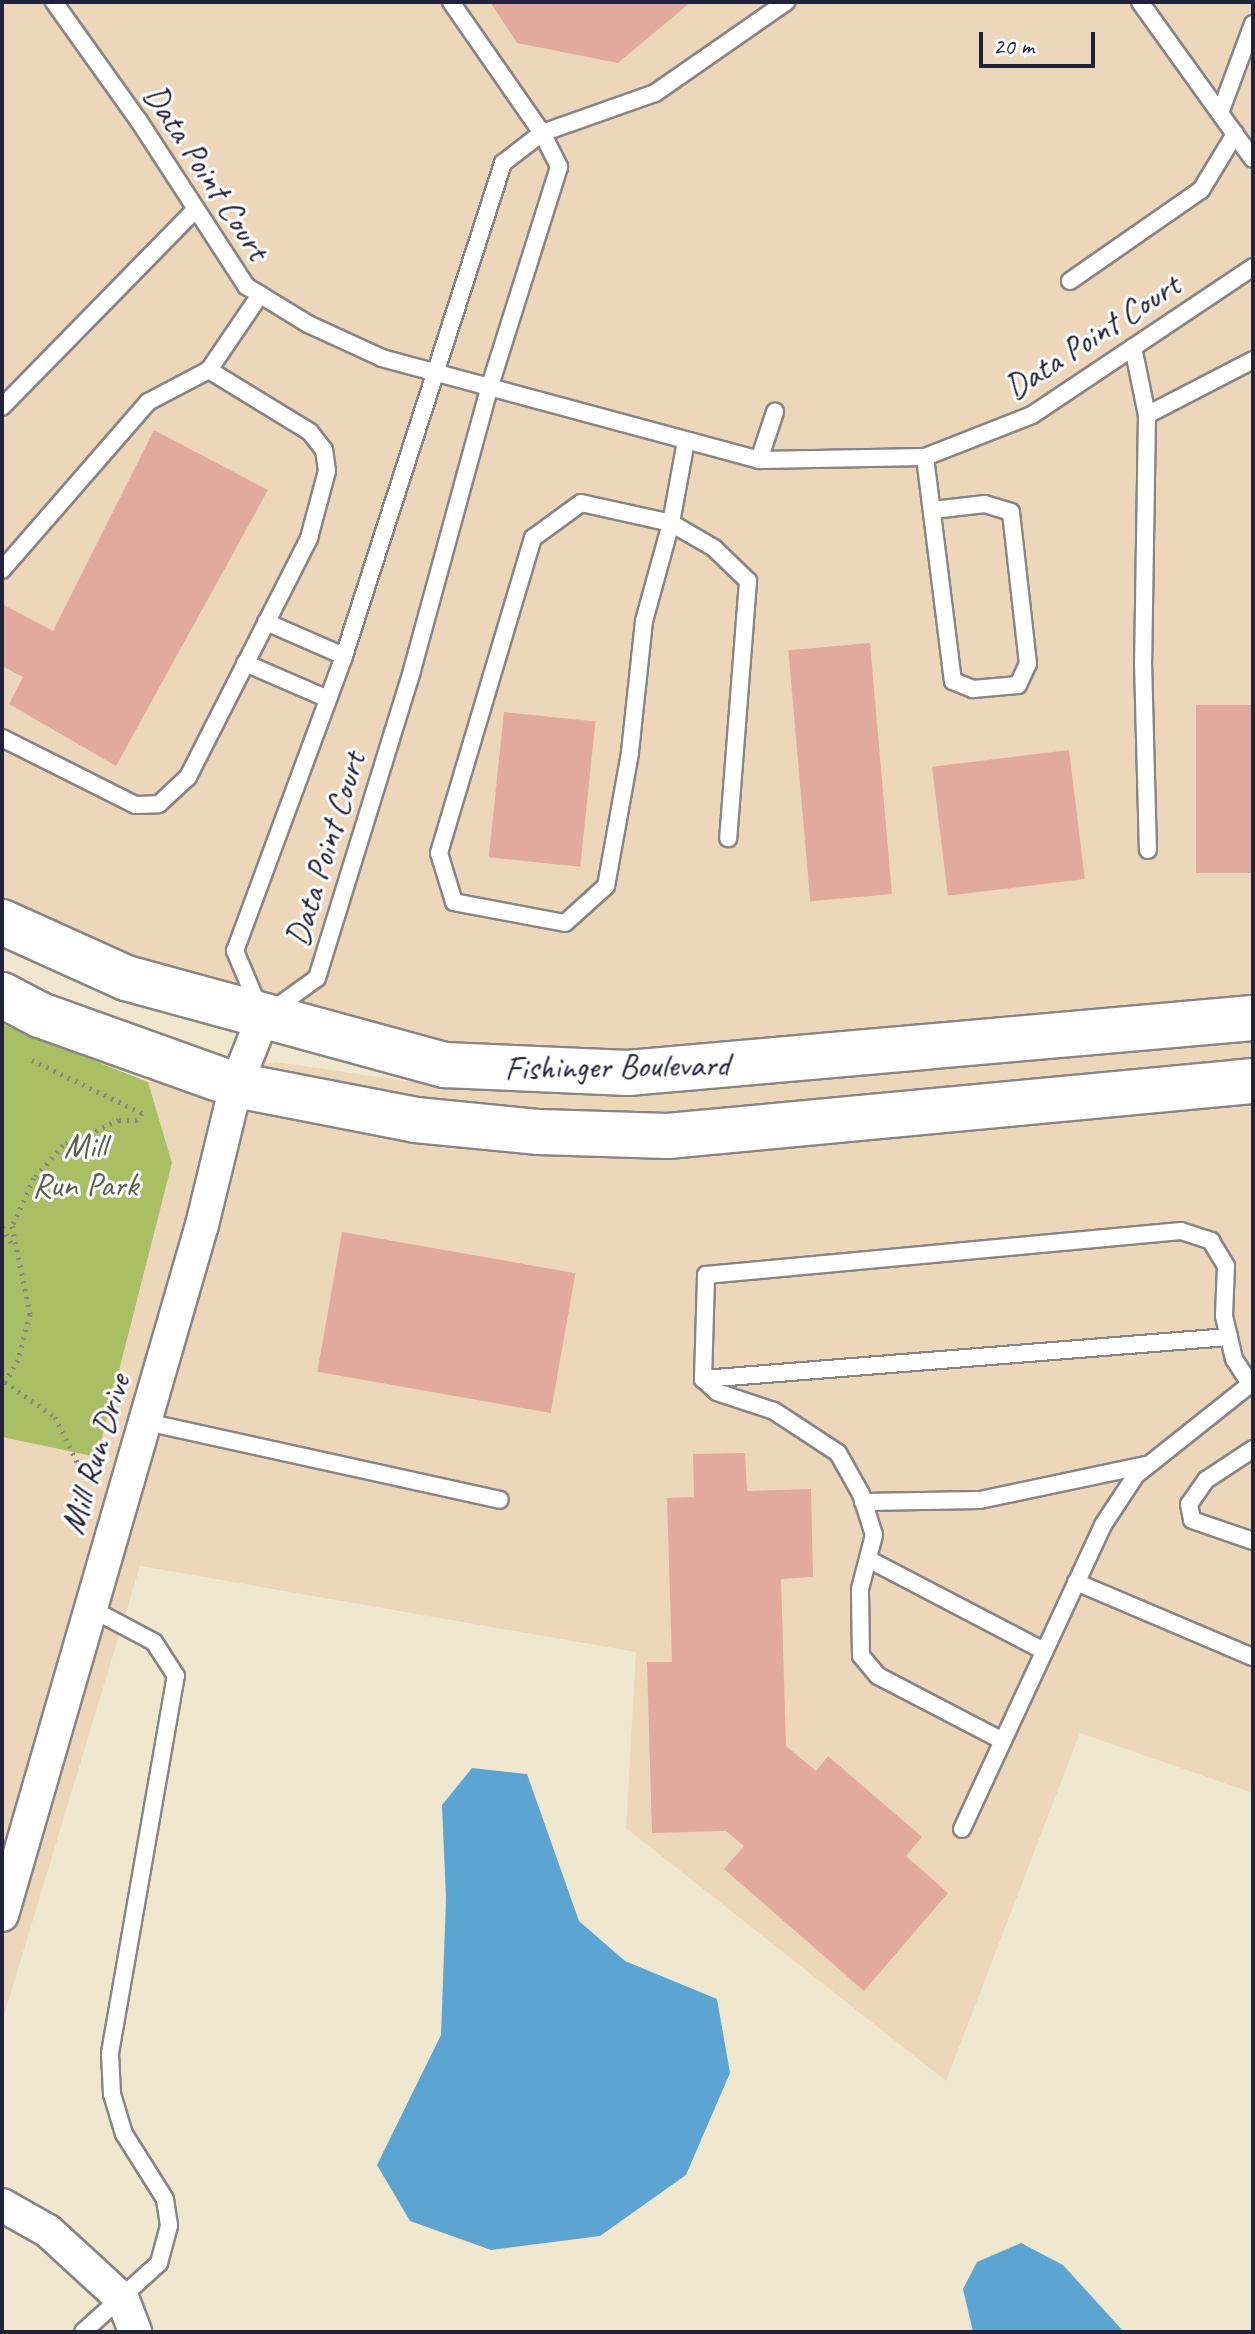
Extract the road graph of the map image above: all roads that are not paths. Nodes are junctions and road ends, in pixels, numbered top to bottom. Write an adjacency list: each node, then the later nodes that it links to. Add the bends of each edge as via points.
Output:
1 (54, 2): 10 (lane, Data Point Court)
2 (451, 2): 7 (lane)
3 (786, 2): 7 (lane, via 655,93)
4 (1140, 2): 6 (lane)
5 (1253, 24): 6 (lane)
6 (1220, 113): 8 (lane)
7 (542, 133): 17 (lane, via 503,163); 18 (lane, via 559,167)
8 (1235, 134): 9 (lane); 12 (lane, via 1201,190)
9 (1253, 159)
10 (196, 209): 13 (lane, Data Point Court, via 246,286); 19 (lane)
11 (1253, 267): 14 (lane, Data Point Court)
12 (1070, 281)
13 (260, 295): 16 (lane); 17 (lane, Data Point Court, via 308,324)
14 (1133, 347): 21 (lane); 23 (lane, Data Point Court, via 1032,415)
15 (1253, 360): 21 (lane)
16 (209, 370): 27 (lane, via 148,402); 28 (lane, via 310,432 324,450 327,471 318,513)
17 (431, 375): 18 (lane, Data Point Court); 29 (lane, Data Point Court)
18 (489, 389): 22 (lane, Data Point Court); 37 (lane, Data Point Court, via 412,671 317,978)
19 (2, 407)
20 (775, 412): 24 (lane)
21 (1147, 415): 34 (lane, via 1143,662)
22 (686, 441): 24 (lane, Data Point Court); 26 (lane)
23 (925, 457): 24 (lane, Data Point Court); 25 (lane)
24 (759, 460)
25 (933, 510): 25 (lane, via 953,681 973,689 1018,685 1028,664 1011,512 985,504)
26 (671, 523): 26 (lane, via 581,503 533,538 439,853 454,902 565,923 606,886 630,753 644,621); 33 (lane, via 714,548 748,581)
27 (2, 570)
28 (266, 622): 29 (lane); 30 (lane)
29 (344, 656): 31 (lane, Data Point Court)
30 (245, 663): 31 (lane); 32 (lane, via 188,777 159,804 135,805 108,795)
31 (328, 699): 37 (lane, Data Point Court, via 235,951)
32 (2, 738)
33 (728, 838)
34 (1148, 850)
35 (2, 922): 37 (main road, Fishinger Boulevard, via 126,978)
36 (2, 995): 40 (main road, Fishinger Boulevard, via 40,1015)
37 (263, 1017): 38 (main road, Fishinger Boulevard, via 445,1065 628,1073); 40 (street, Mill Run Drive)
38 (1253, 1018)
39 (1253, 1081): 40 (main road, Fishinger Boulevard, via 668,1136 539,1132 416,1120)
40 (236, 1085): 44 (street, Mill Run Drive)
41 (1229, 1337): 42 (lane); 42 (lane, via 1226,1266 1211,1241 1181,1231 706,1275); 43 (lane, via 1234,1359)
42 (703, 1379): 48 (lane, via 717,1392 774,1411 838,1453)
43 (1252, 1383): 46 (lane)
44 (146, 1422): 47 (lane); 52 (street, Mill Run Drive)
45 (1253, 1449): 49 (lane, via 1206,1480 1189,1504 1192,1520)
46 (1149, 1464): 48 (lane, via 980,1500); 51 (lane, via 1103,1525)
47 (500, 1500)
48 (863, 1502): 50 (lane, via 874,1535)
49 (1253, 1541)
50 (868, 1559): 53 (lane); 55 (lane, via 860,1589 861,1656 878,1676)
51 (1076, 1582): 53 (lane); 54 (lane)
52 (88, 1607): 57 (street, Mill Run Drive); 59 (lane, via 154,1642 176,1676 110,2053 112,2094 124,2134 165,2199 169,2225 159,2263)
53 (1044, 1651): 55 (lane)
54 (1253, 1657)
55 (1003, 1741): 56 (lane)
56 (962, 1829)
57 (2, 1915)
58 (2, 2205): 59 (street, via 48,2231)
59 (123, 2300): 60 (lane); 61 (street)
60 (83, 2332)
61 (135, 2332)

